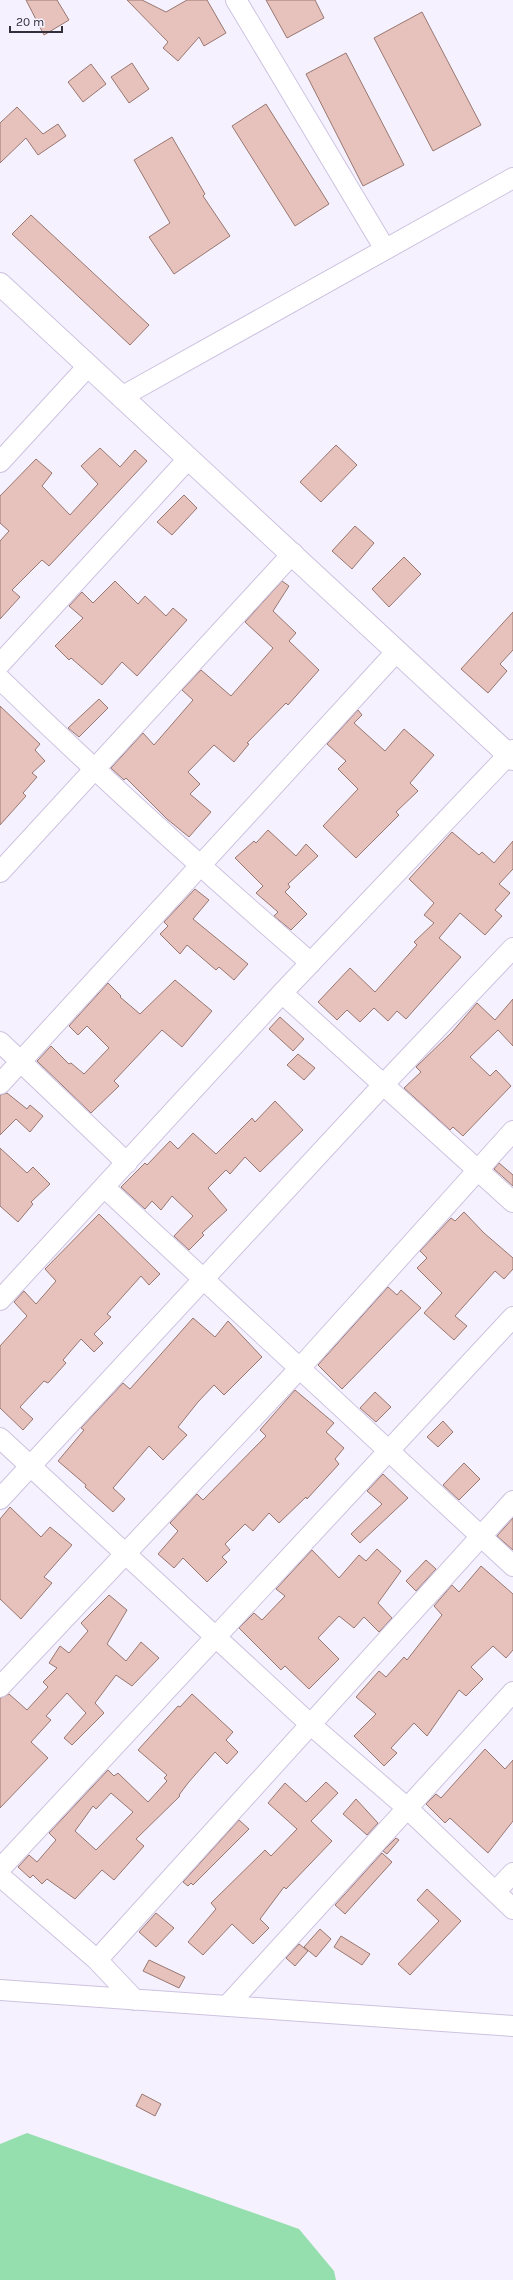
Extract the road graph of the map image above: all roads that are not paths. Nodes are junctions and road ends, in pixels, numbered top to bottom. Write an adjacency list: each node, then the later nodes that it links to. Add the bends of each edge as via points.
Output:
1 (236, 0): 3 (street)
2 (513, 178): 3 (street)
3 (385, 249): 6 (street)
4 (0, 284): 5 (main road)
5 (89, 365): 6 (main road); 8 (street)
6 (123, 396): 7 (main road)
7 (189, 458): 9 (main road); 11 (street)
8 (0, 462)
9 (293, 553): 10 (main road); 14 (street)
10 (397, 651): 13 (main road); 15 (street)
11 (0, 664)
12 (0, 679): 14 (street)
13 (512, 754): 18 (street)
14 (93, 769): 15 (street); 16 (street)
15 (200, 867): 18 (street); 21 (street)
16 (0, 872)
17 (513, 948): 23 (street)
18 (311, 963): 19 (street)
19 (282, 993): 23 (street); 25 (street)
20 (0, 1042): 21 (street)
21 (21, 1062): 22 (street); 25 (street)
22 (0, 1084)
23 (383, 1085): 26 (street); 29 (street)
24 (513, 1131): 26 (street)
25 (127, 1163): 27 (street)
26 (477, 1169): 28 (street); 32 (street)
27 (104, 1187): 29 (street); 30 (street)
28 (513, 1202)
29 (203, 1280): 32 (street); 35 (street)
30 (0, 1300)
31 (513, 1317): 34 (street)
32 (300, 1368): 34 (street); 39 (street)
33 (0, 1438): 35 (street)
34 (389, 1450): 38 (street); 41 (street)
35 (30, 1467): 36 (street); 39 (street)
36 (0, 1499)
37 (513, 1501): 38 (street)
38 (481, 1537): 40 (street); 44 (street)
39 (127, 1553): 41 (street); 42 (street)
40 (513, 1566)
41 (217, 1637): 44 (street); 46 (street)
42 (0, 1686)
43 (513, 1692): 45 (street)
44 (311, 1725): 45 (street); 51 (street)
45 (406, 1807): 49 (street); 54 (street)
46 (0, 1869)
47 (513, 1873): 49 (street)
48 (0, 1876): 51 (street)
49 (495, 1892): 50 (street)
50 (513, 1909)
51 (97, 1960): 53 (street)
52 (0, 1990): 53 (street)
53 (135, 2000): 54 (street)
54 (227, 2006): 55 (street)
55 (513, 2026)

